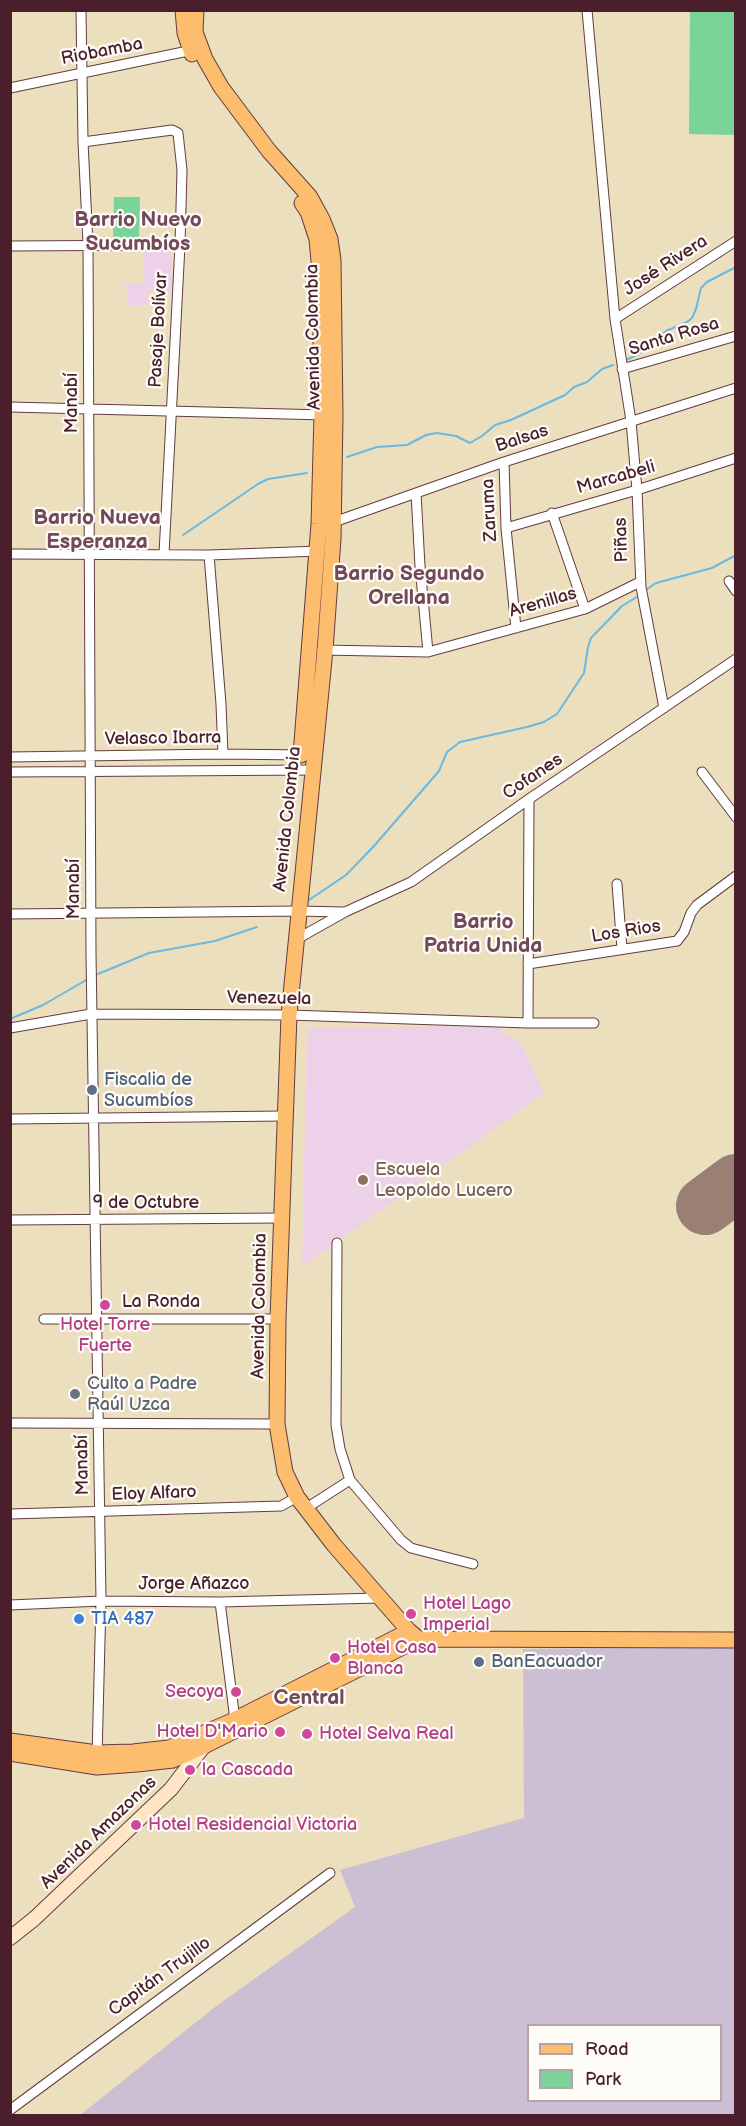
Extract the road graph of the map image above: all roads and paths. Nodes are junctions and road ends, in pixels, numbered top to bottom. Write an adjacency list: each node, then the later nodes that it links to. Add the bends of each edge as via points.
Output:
1 (81, 10): 6 (street, Manabí)
2 (183, 10): 5 (main road, Avenida Colombia, via 185,33)
3 (196, 10): 5 (main road, Avenida Colombia)
4 (587, 10): 13 (street, Piñas)
5 (195, 50): 6 (street, Riobamba); 20 (main road, Avenida Colombia, via 269,151 310,197 330,239 333,260)
6 (81, 73): 7 (street, Riobamba); 8 (street, Manabí)
7 (10, 88)
8 (83, 142): 10 (street, Manabí); 11 (street, Pasaje Bolívar, via 176,130 182,170)
9 (735, 241): 13 (street, José Rivera)
10 (88, 244): 11 (street); 12 (street); 18 (street, Manabí)
11 (180, 245): 19 (street, Pasaje Bolívar)
12 (10, 246)
13 (615, 319): 15 (street, Piñas)
14 (735, 336): 15 (street, Santa Rosa)
15 (622, 369): 21 (street, Piñas)
16 (735, 388): 21 (street, Balsas)
17 (10, 407): 18 (street)
18 (89, 410): 19 (street); 30 (street, Manabí)
19 (172, 412): 20 (street); 32 (street, Pasaje Bolívar)
20 (328, 415): 27 (main road, Avenida Colombia)
21 (631, 421): 23 (street, Balsas); 24 (street, Piñas)
22 (735, 458): 24 (street, Marcabeli)
23 (504, 462): 25 (street, Balsas); 28 (street, Zaruma)
24 (637, 490): 26 (street, Marcabeli); 35 (street, Piñas)
25 (416, 493): 27 (street, Balsas); 41 (street)
26 (552, 513): 28 (street, Marcabeli); 37 (street)
27 (326, 523): 29 (main road, Avenida Colombia)
28 (506, 528): 38 (street, Zaruma)
29 (325, 550): 33 (street); 39 (main road, Avenida Colombia); 40 (main road, Avenida Colombia)
30 (89, 553): 31 (street); 32 (street); 46 (street, Manabí)
31 (10, 554)
32 (164, 554): 33 (street)
33 (209, 555): 44 (street)
34 (729, 581): 36 (street)
35 (640, 582): 37 (street, Arenillas); 43 (street, Piñas)
36 (735, 591)
37 (585, 609): 38 (street, Arenillas)
38 (516, 628): 41 (street, Arenillas)
39 (308, 649): 40 (street, Arenillas); 45 (main road, Avenida Colombia)
40 (325, 650): 41 (street, Arenillas); 45 (main road, Avenida Colombia)
41 (428, 652)
42 (735, 659): 43 (street, Cofanes)
43 (663, 708): 52 (street, Cofanes)
44 (223, 754): 45 (street, Velasco Ibarra); 46 (street, Velasco Ibarra)
45 (308, 755): 48 (main road, Avenida Colombia)
46 (90, 756): 47 (street, Velasco Ibarra); 50 (street, Manabí)
47 (10, 757)
48 (313, 770): 50 (street, Velasco Ibarra); 56 (main road, Avenida Colombia)
49 (10, 772): 50 (street, Velasco Ibarra)
50 (90, 772): 57 (street, Manabí)
51 (702, 772): 53 (street)
52 (529, 799): 58 (street, Cofanes, via 411,882); 62 (street)
53 (735, 817)
54 (735, 876): 61 (street, Los Rios, via 697,905 677,941)
55 (617, 884): 61 (street)
56 (298, 911): 57 (street, Cofanes); 58 (street, Cofanes); 60 (main road, Avenida Colombia)
57 (91, 912): 59 (street, Cofanes); 63 (street, Manabí)
58 (345, 912): 60 (street, Cofanes)
59 (10, 914)
60 (297, 939): 64 (main road, Avenida Colombia)
61 (622, 949): 62 (street, Los Rios)
62 (528, 964): 65 (street)
63 (92, 1014): 64 (street, Venezuela); 67 (street, Venezuela); 69 (street, Manabí)
64 (289, 1015): 65 (street, Venezuela); 68 (main road, Avenida Colombia)
65 (528, 1023): 66 (street, Venezuela)
66 (594, 1023)
67 (10, 1028)
68 (285, 1116): 69 (street); 71 (main road, Avenida Colombia)
69 (93, 1118): 70 (street); 73 (street, Manabí)
70 (10, 1119)
71 (281, 1218): 73 (street, 9 de Octubre); 77 (main road, Avenida Colombia)
72 (10, 1220): 73 (street, 9 de Octubre)
73 (95, 1220): 76 (street, Manabí)
74 (337, 1243): 81 (street, via 336,1425)
75 (44, 1319): 76 (street, La Ronda)
76 (97, 1319): 77 (street, La Ronda); 79 (street, Manabí)
77 (278, 1319): 80 (main road, Avenida Colombia)
78 (10, 1423): 79 (street)
79 (99, 1423): 80 (street); 83 (street, Manabí)
80 (277, 1424): 82 (main road, Avenida Colombia, via 285,1472)
81 (350, 1480): 82 (street, Eloy Alfaro); 85 (street, via 411,1548)
82 (301, 1503): 83 (street, Eloy Alfaro); 86 (main road, Avenida Colombia)
83 (100, 1512): 84 (street, Eloy Alfaro); 87 (street, Manabí)
84 (10, 1514)
85 (473, 1564)
86 (379, 1598): 88 (street, Jorge Añazco); 90 (main road, Avenida Colombia)
87 (101, 1601): 88 (street, Jorge Añazco); 89 (street, Jorge Añazco); 96 (street, Manabí)
88 (220, 1602): 92 (street)
89 (10, 1605)
90 (414, 1635): 91 (main road); 92 (main road); 94 (main road)
91 (735, 1640)
92 (235, 1720): 96 (main road, via 169,1748)
93 (10, 1741): 96 (main road)
94 (204, 1746): 96 (main road, via 173,1760 137,1764); 98 (main road, Avenida Amazonas, via 171,1789)
95 (10, 1753): 96 (main road)
96 (97, 1760)
97 (330, 1873): 99 (street, Capitán Trujillo)
98 (10, 1938)
99 (10, 2110)

